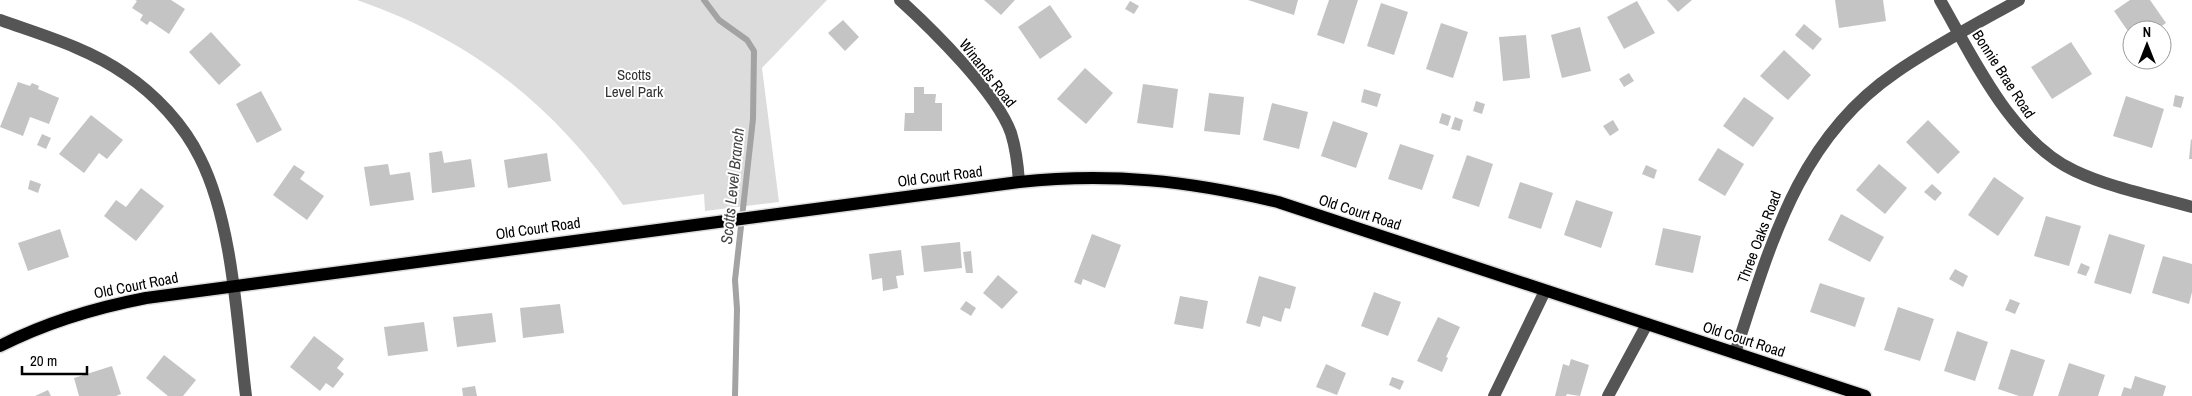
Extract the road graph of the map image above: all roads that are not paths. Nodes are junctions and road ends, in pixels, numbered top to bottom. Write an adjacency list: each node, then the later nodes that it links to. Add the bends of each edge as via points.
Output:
1 (900, 0): 6 (street, Winands Road, via 945,45 998,110 1010,132)
2 (1940, 0): 5 (street, Bonnie Brae Road)
3 (2019, 0): 5 (street, Three Oaks Road)
4 (0, 20): 8 (street, via 87,52 125,73 154,96 181,127 200,158 215,193)
5 (1959, 34): 7 (street, Bonnie Brae Road, via 2002,106 2023,133 2046,152 2074,171); 12 (street, Three Oaks Road, via 1894,73 1851,110 1816,153 1794,190 1773,236)
6 (1019, 182): 8 (main road, Old Court Road); 9 (main road, Old Court Road, via 1124,178 1161,180 1241,193 1278,202)
7 (2192, 207)
8 (232, 285): 11 (main road, Old Court Road, via 104,306 31,330); 13 (street)
9 (1545, 290): 10 (main road, Old Court Road); 14 (street)
10 (1648, 324): 12 (main road, Old Court Road); 15 (street)
11 (0, 346)
12 (1735, 354): 16 (main road, Old Court Road)
13 (246, 396)
14 (1494, 396)
15 (1608, 396)
16 (1865, 396)

